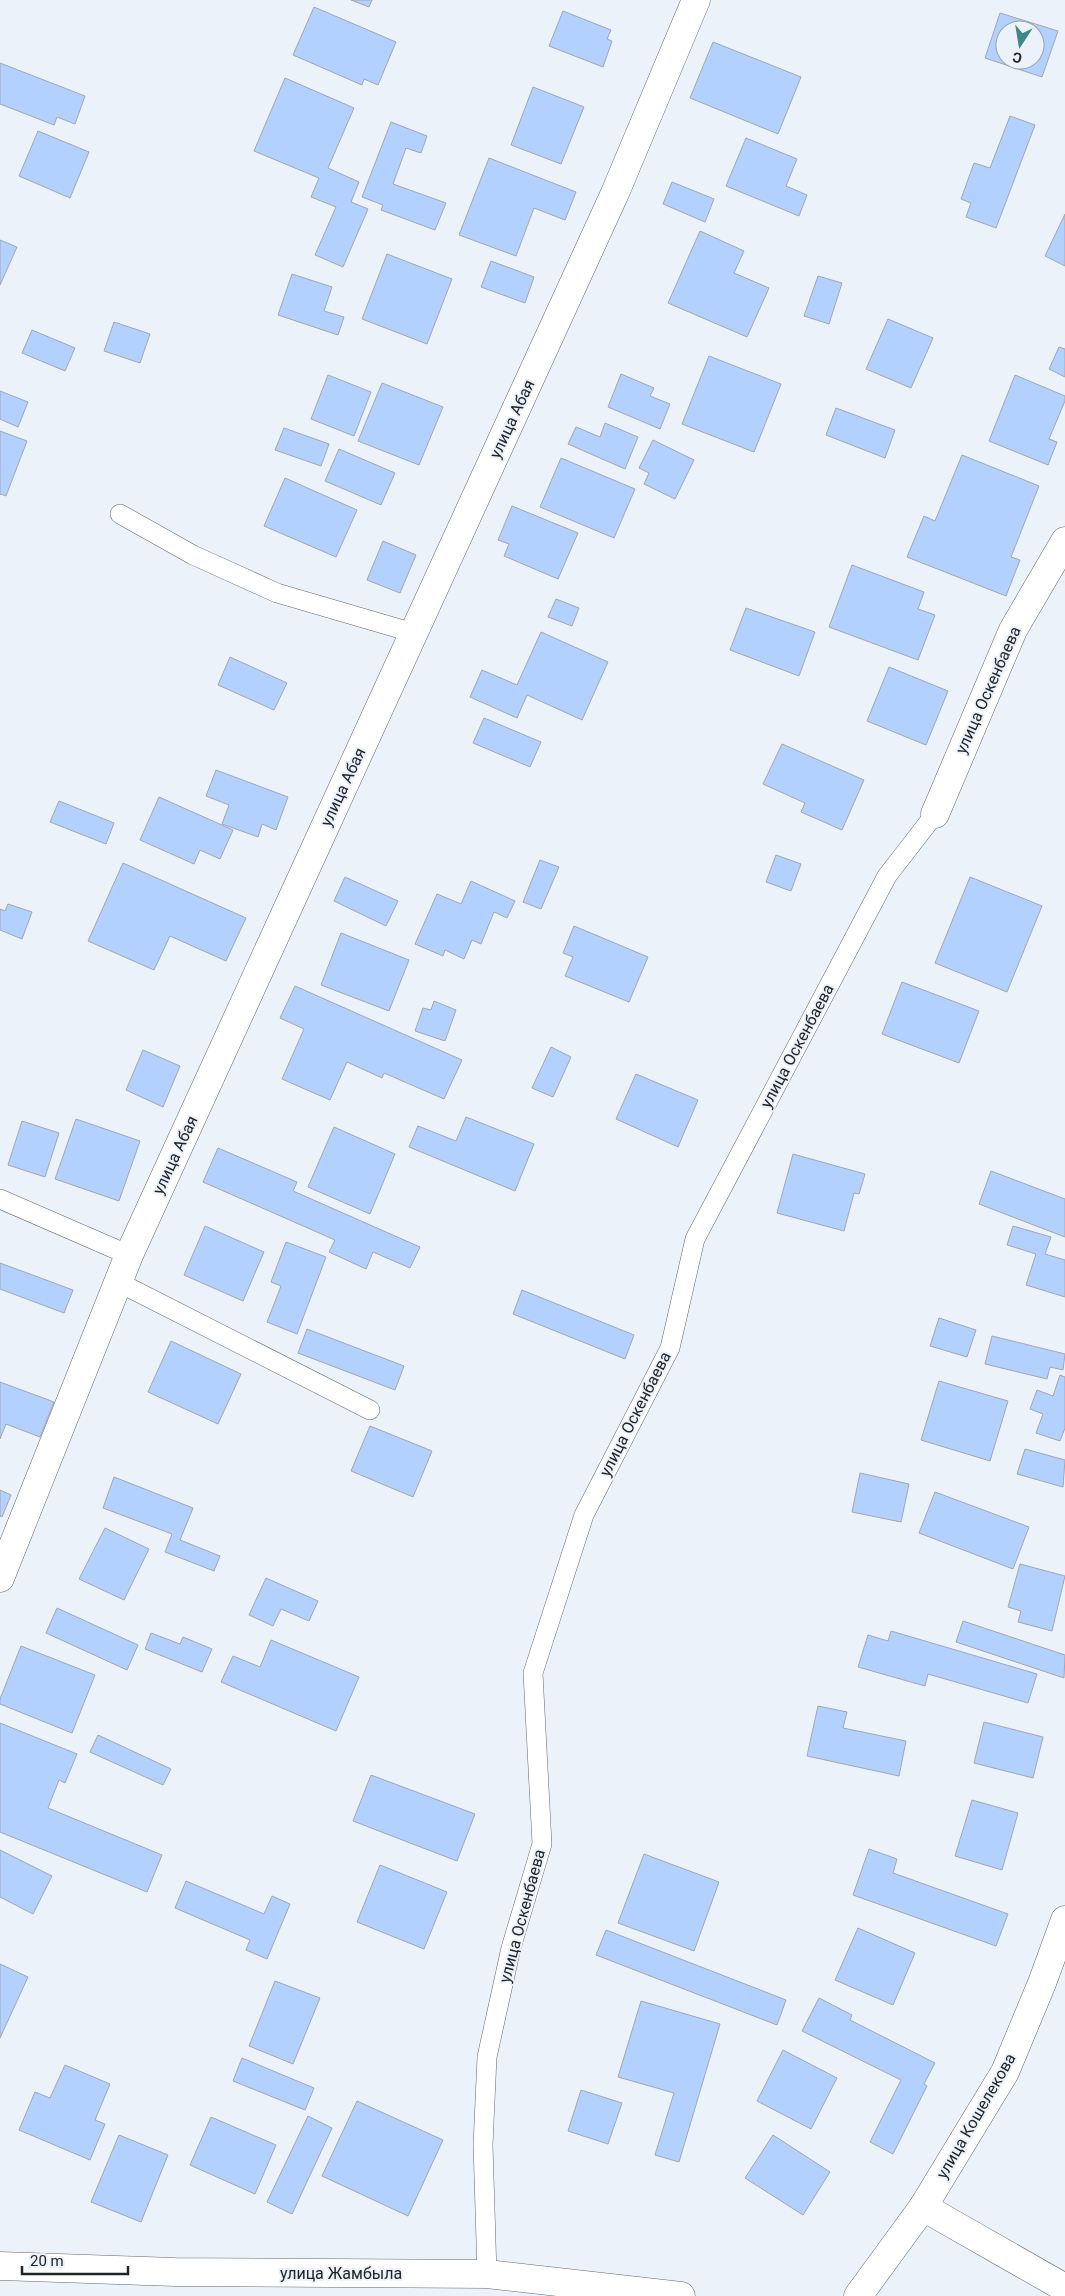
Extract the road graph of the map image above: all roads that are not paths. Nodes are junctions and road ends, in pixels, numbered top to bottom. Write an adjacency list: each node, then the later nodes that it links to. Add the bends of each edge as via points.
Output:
1 (696, 0): 4 (street, улица Абая, via 615,193)
2 (120, 514): 4 (lane, via 193,555 277,593)
3 (1065, 542): 5 (street, улица Оскенбаева, via 1013,630)
4 (414, 633): 7 (street, улица Абая)
5 (935, 814): 14 (lane, улица Оскенбаева, via 887,876 695,1238 670,1348 584,1515 533,1673 542,1844 511,1948 487,2057 483,2145)
6 (0, 1199): 7 (lane)
7 (129, 1255): 8 (street, улица Абая)
8 (118, 1282): 9 (lane); 10 (street, улица Абая)
9 (370, 1410)
10 (0, 1578)
11 (1065, 1920): 12 (street, улица Кошелекова, via 1005,2072)
12 (923, 2207): 15 (street); 17 (street, улица Кошелекова)
13 (0, 2266): 14 (street, улица Жамбыла, via 175,2272)
14 (487, 2274): 16 (street, улица Жамбыла)
15 (1065, 2288)
16 (681, 2296)
17 (858, 2296)

